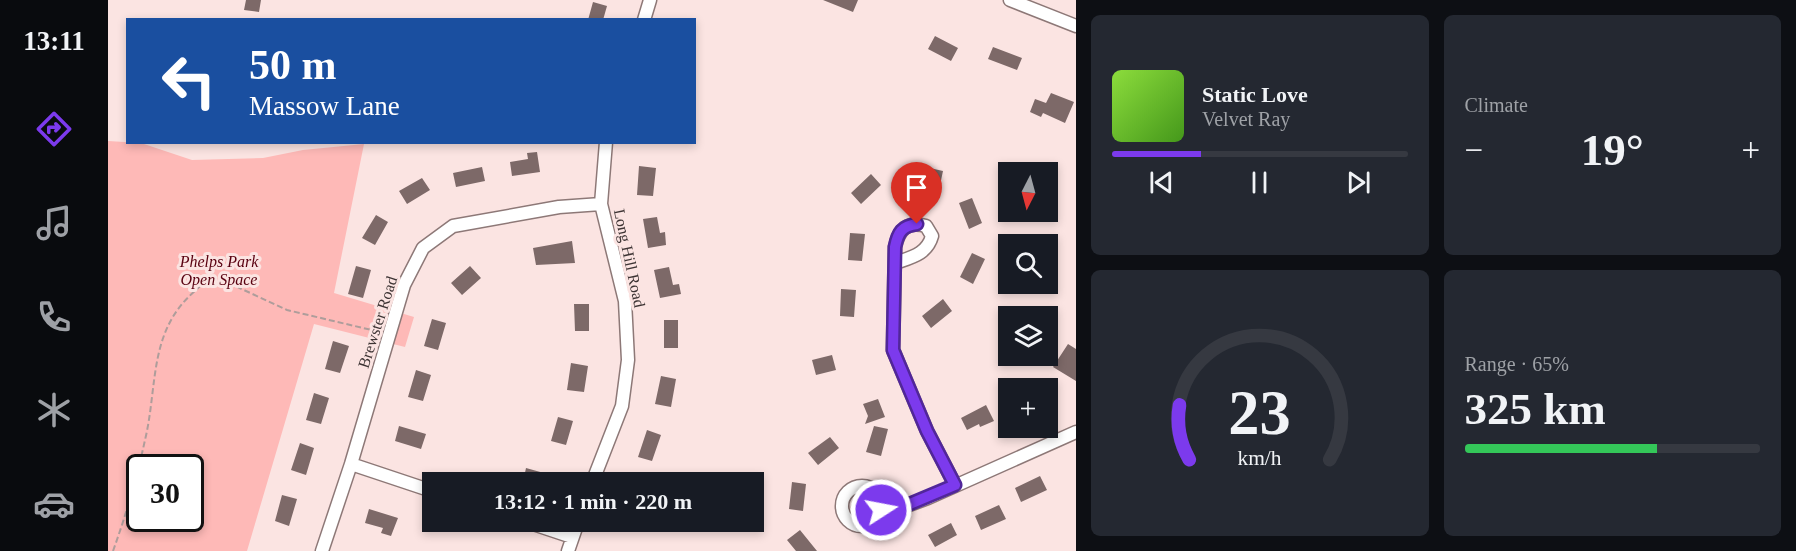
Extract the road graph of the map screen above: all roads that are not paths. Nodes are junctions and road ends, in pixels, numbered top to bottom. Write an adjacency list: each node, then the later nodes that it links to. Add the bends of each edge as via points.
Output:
1 (651, 0): 3 (street)
2 (1010, 0): 4 (street)
3 (645, 18)
4 (1076, 26)
5 (606, 144): 6 (street, Long Hill Road)
6 (601, 204): 9 (street, Brewster Road, via 549,208 453,226 423,248 404,285); 10 (street, Long Hill Road, via 625,301 628,360 622,406)
7 (895, 263): 11 (street, via 893,350)
8 (1076, 432): 11 (street)
9 (351, 464): 12 (street); 17 (street, Brewster Road)
10 (596, 472)
11 (955, 485): 13 (street, via 893,511)
12 (422, 488)
13 (881, 510)
14 (557, 532): 16 (street)
15 (574, 532): 16 (street)
16 (572, 537): 18 (street)
17 (322, 551)
18 (568, 551)

